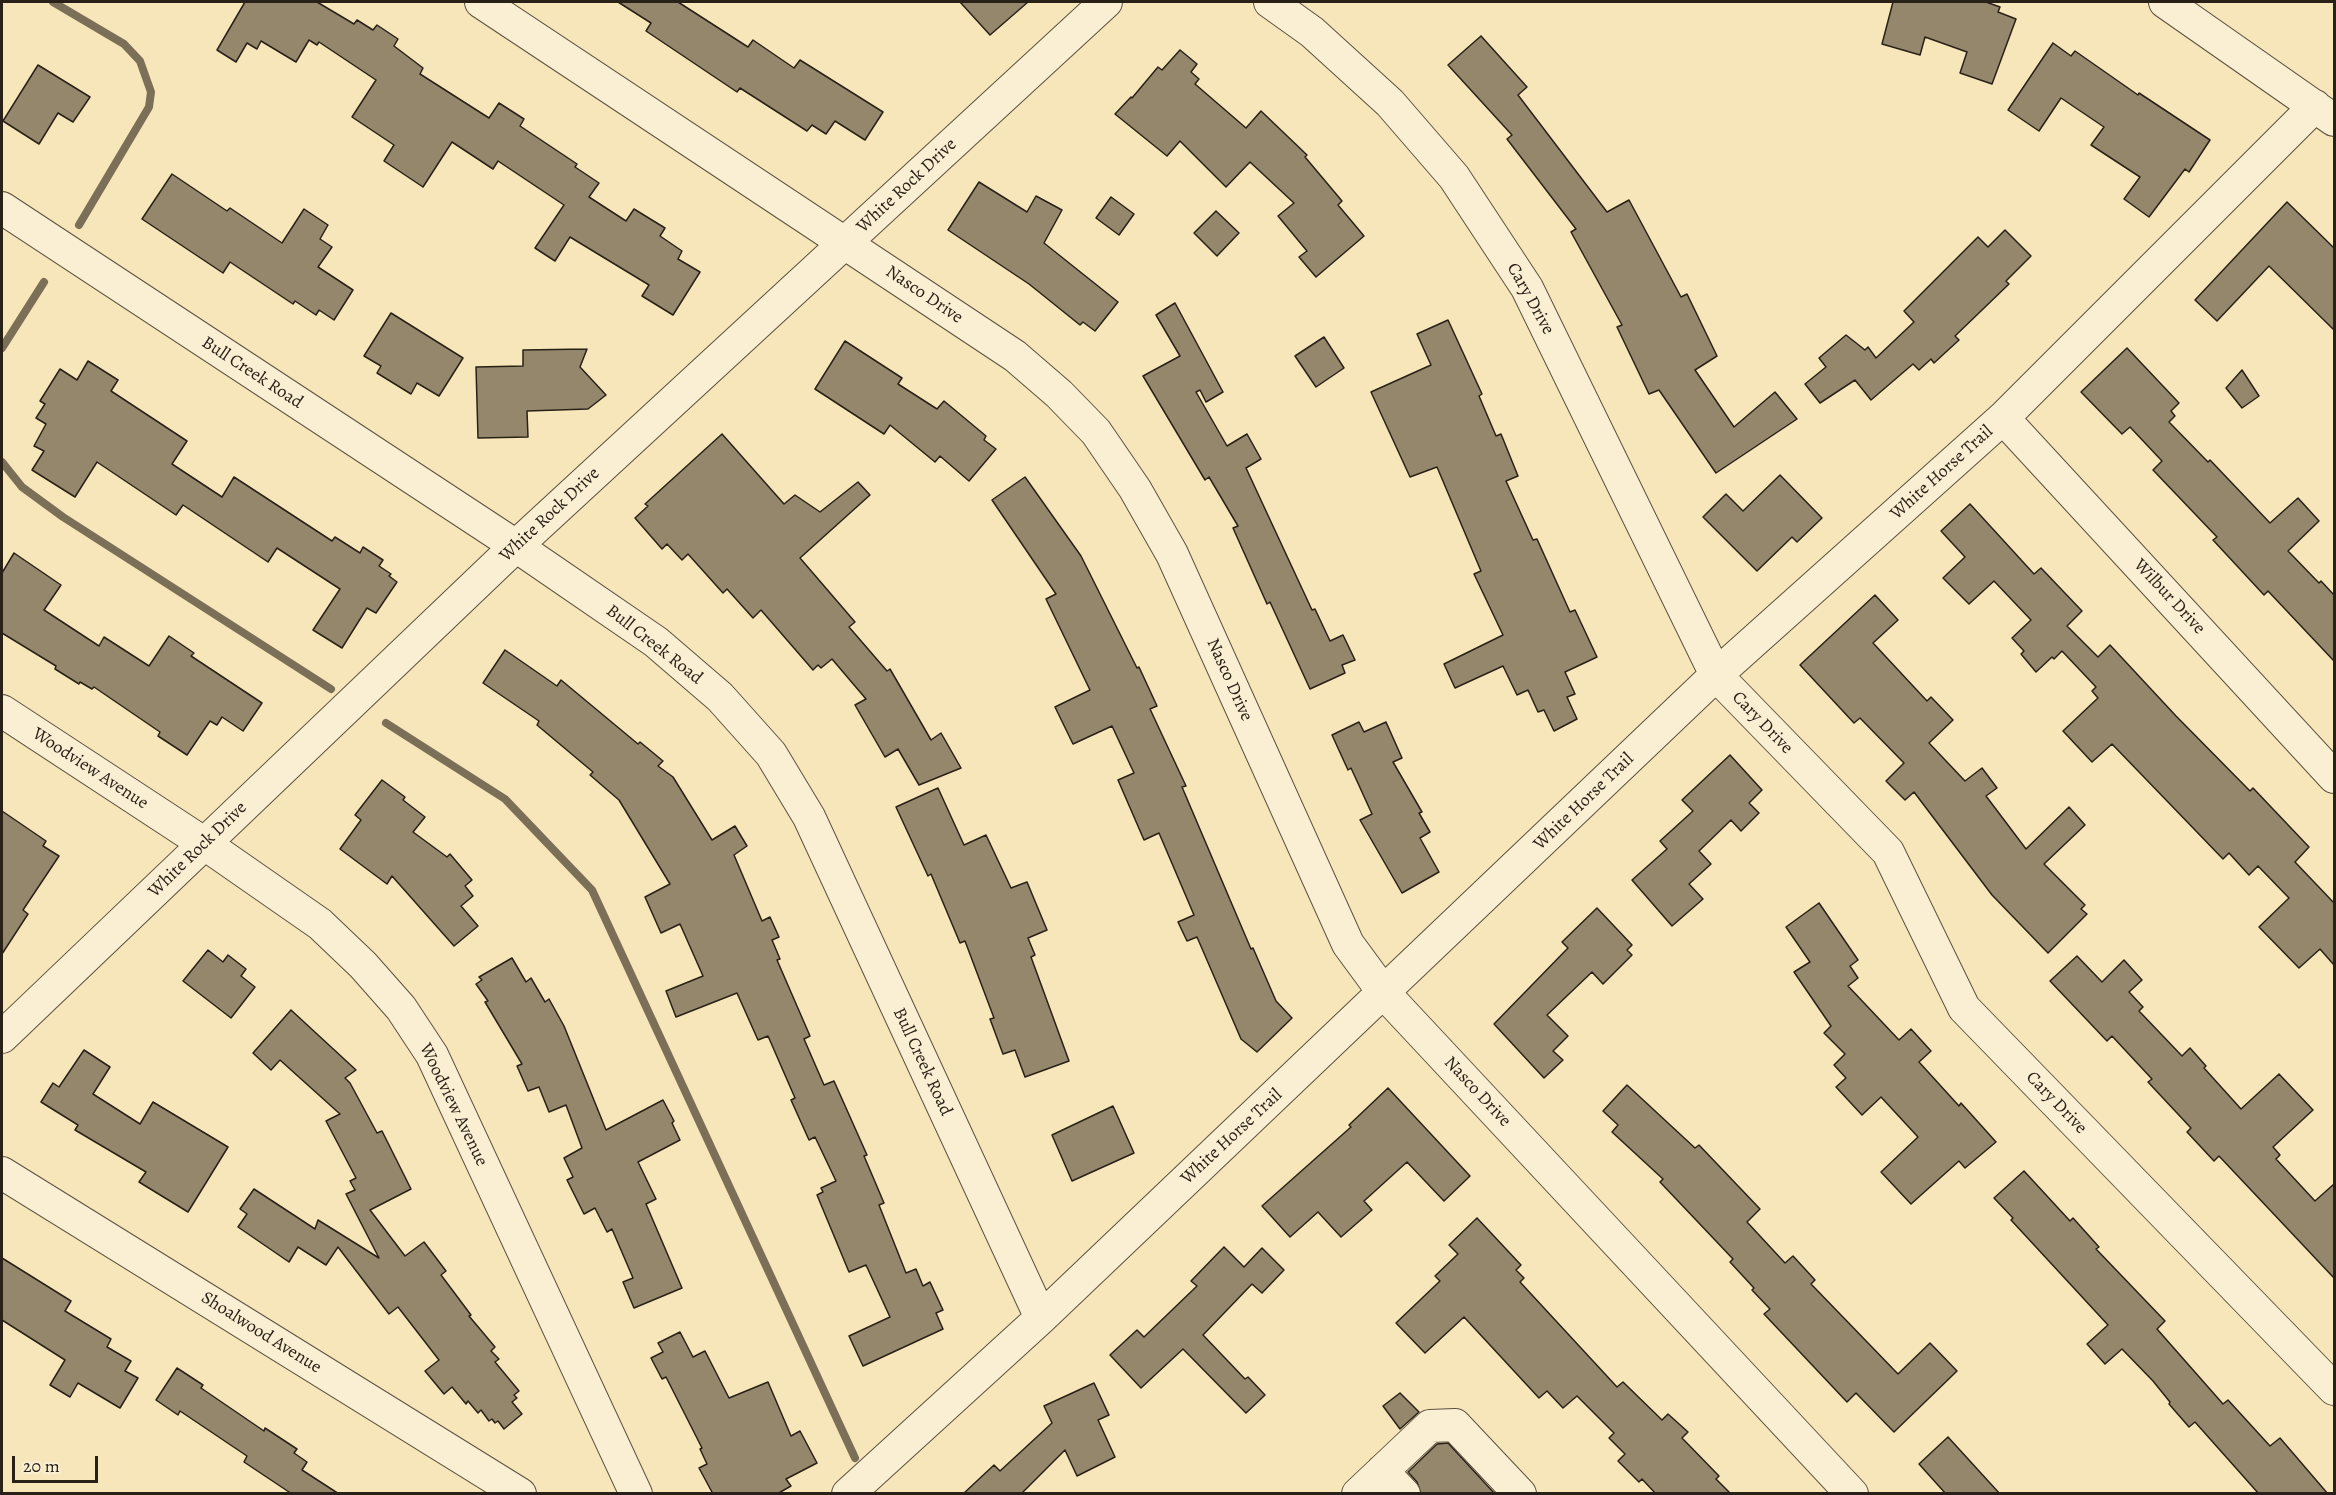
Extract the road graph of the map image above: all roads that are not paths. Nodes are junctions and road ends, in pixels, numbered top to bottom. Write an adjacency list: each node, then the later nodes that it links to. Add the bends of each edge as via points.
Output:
1 (481, 2): 7 (street, Nasco Drive)
2 (1106, 2): 7 (street, White Rock Drive)
3 (1270, 2): 10 (street, Cary Drive, via 1312,32 1390,103 1454,177 1521,278)
4 (2165, 2): 5 (street)
5 (2325, 113): 8 (street, White Horse Trail)
6 (2, 208): 9 (street, Bull Creek Road)
7 (846, 243): 9 (street, White Rock Drive); 14 (street, Nasco Drive, via 1015,356 1096,432 1172,554 1348,944)
8 (2003, 418): 10 (street, White Horse Trail); 12 (street, Wilbur Drive)
9 (516, 546): 13 (street, White Rock Drive); 17 (street, Bull Creek Road, via 656,642 720,697 771,754 809,817)
10 (1716, 675): 14 (street, White Horse Trail); 18 (street, Cary Drive, via 1888,852 1964,1008)
11 (2, 711): 13 (street, Woodview Avenue)
12 (2334, 777)
13 (205, 844): 15 (street, White Rock Drive); 21 (street, Woodview Avenue, via 320,924 401,1008 432,1055)
14 (1384, 993): 17 (street, White Horse Trail); 26 (street, Nasco Drive)
15 (2, 1036)
16 (2, 1173): 20 (street, Shoalwood Avenue)
17 (1041, 1318): 22 (street, White Horse Trail)
18 (2334, 1389)
19 (1382, 1471): 23 (street); 24 (street); 25 (street, via 1431,1426 1455,1425)
20 (520, 1494)
21 (636, 1494)
22 (848, 1494)
23 (1358, 1494)
24 (1404, 1494)
25 (1520, 1494)
26 (1852, 1494)

